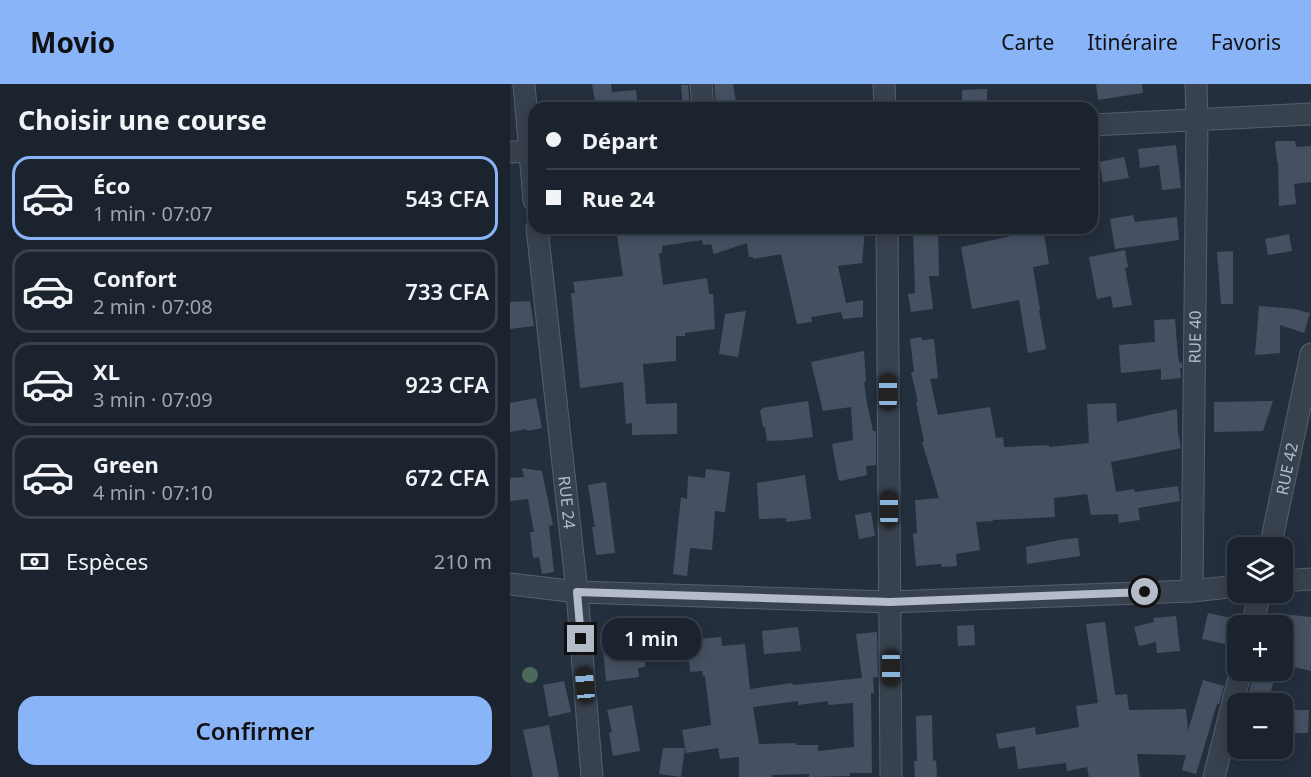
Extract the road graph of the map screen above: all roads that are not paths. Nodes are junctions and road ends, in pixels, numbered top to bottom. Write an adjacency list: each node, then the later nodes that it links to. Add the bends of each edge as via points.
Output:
1 (524, 84): 10 (street)
2 (700, 84): 5 (street)
3 (884, 84): 6 (street)
4 (1196, 84): 8 (street, RUE 40)
5 (702, 102)
6 (885, 102)
7 (1311, 114): 8 (street)
8 (1197, 120): 9 (street); 20 (street, RUE 40)
9 (1098, 125)
10 (524, 151): 11 (street)
11 (528, 171)
12 (538, 234): 21 (street, RUE 24)
13 (887, 234): 22 (street)
14 (1311, 354): 15 (street, RUE 42)
15 (1272, 537)
16 (1311, 579): 17 (street)
17 (1293, 581)
18 (510, 584): 21 (street)
19 (1227, 587): 20 (street)
20 (1192, 591): 22 (street)
21 (577, 592): 22 (street); 24 (street, RUE 24)
22 (890, 602): 25 (street)
23 (1238, 681): 26 (street)
24 (592, 777)
25 (891, 777)
26 (1214, 777)

